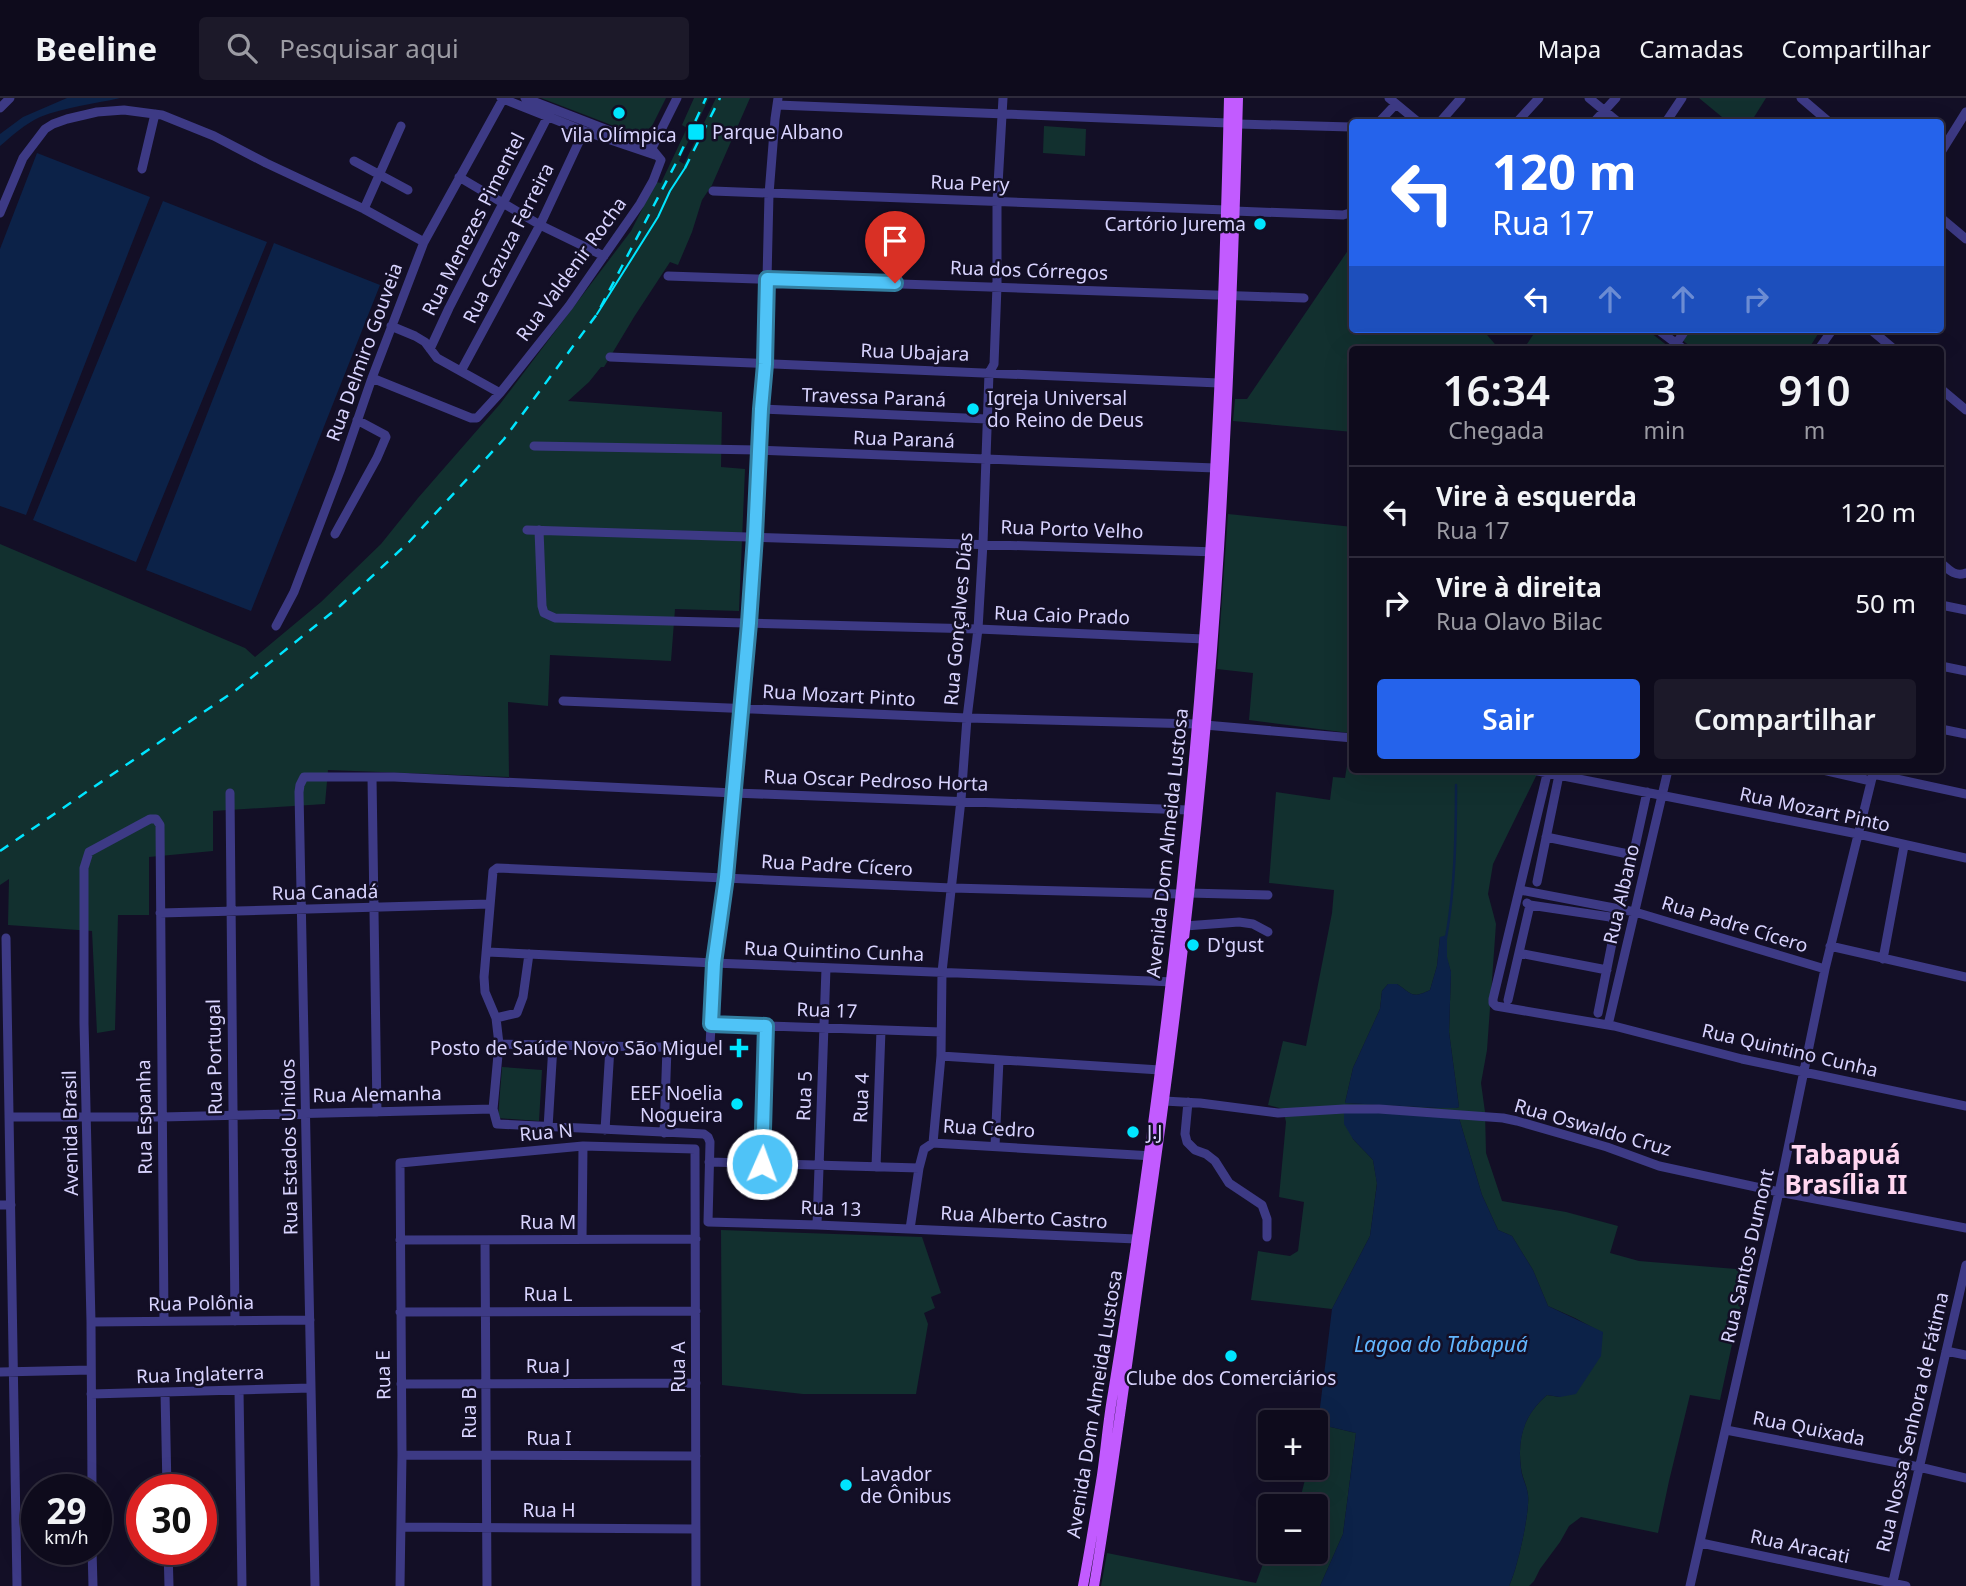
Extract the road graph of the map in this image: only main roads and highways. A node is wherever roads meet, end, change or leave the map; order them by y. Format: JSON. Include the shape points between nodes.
{"nodes":[{"id":1,"x":1229,"y":98,"type":"edge"},
{"id":2,"x":1238,"y":98,"type":"edge"},
{"id":3,"x":1233,"y":123,"type":"junction"},
{"id":4,"x":1225,"y":344,"type":"junction"},
{"id":5,"x":1214,"y":552,"type":"junction"},
{"id":6,"x":1204,"y":692,"type":"junction"},
{"id":7,"x":1201,"y":724,"type":"junction"},
{"id":8,"x":1184,"y":893,"type":"junction"},
{"id":9,"x":1175,"y":982,"type":"junction"},
{"id":10,"x":1153,"y":1156,"type":"junction"},
{"id":11,"x":1107,"y":1474,"type":"junction"},
{"id":12,"x":1100,"y":1522,"type":"junction"},
{"id":13,"x":1083,"y":1586,"type":"edge"},
{"id":14,"x":1094,"y":1586,"type":"edge"}],
"edges":[{"from":1,"to":3,"type":"main road","name":"Avenida Dom Almeida Lustosa"},
{"from":2,"to":3,"type":"main road","name":"Avenida Dom Almeida Lustosa"},
{"from":3,"to":4,"type":"main road","name":"Avenida Dom Almeida Lustosa"},
{"from":4,"to":5,"type":"main road","name":"Avenida Dom Almeida Lustosa"},
{"from":4,"to":5,"type":"main road","name":"Avenida Dom Almeida Lustosa","via":[[1219,383]]},
{"from":5,"to":6,"type":"main road","name":"Avenida Dom Almeida Lustosa"},
{"from":5,"to":6,"type":"main road","name":"Avenida Dom Almeida Lustosa","via":[[1204,639]]},
{"from":6,"to":7,"type":"main road","name":"Avenida Dom Almeida Lustosa"},
{"from":7,"to":8,"type":"main road","name":"Avenida Dom Almeida Lustosa"},
{"from":7,"to":8,"type":"main road","name":"Avenida Dom Almeida Lustosa","via":[[1188,810]]},
{"from":8,"to":9,"type":"main road","name":"Avenida Dom Almeida Lustosa"},
{"from":8,"to":9,"type":"main road","name":"Avenida Dom Almeida Lustosa","via":[[1185,926]]},
{"from":9,"to":10,"type":"main road","name":"Avenida Dom Almeida Lustosa","via":[[1160,1070]]},
{"from":9,"to":10,"type":"main road","name":"Avenida Dom Almeida Lustosa","via":[[1164,1101]]},
{"from":10,"to":11,"type":"main road","name":"Avenida Dom Almeida Lustosa"},
{"from":10,"to":11,"type":"main road","name":"Avenida Dom Almeida Lustosa","via":[[1136,1239]]},
{"from":11,"to":12,"type":"main road","name":"Avenida Dom Almeida Lustosa"},
{"from":12,"to":13,"type":"main road","name":"Avenida Dom Almeida Lustosa"},
{"from":12,"to":14,"type":"main road","name":"Avenida Dom Almeida Lustosa"}]}
